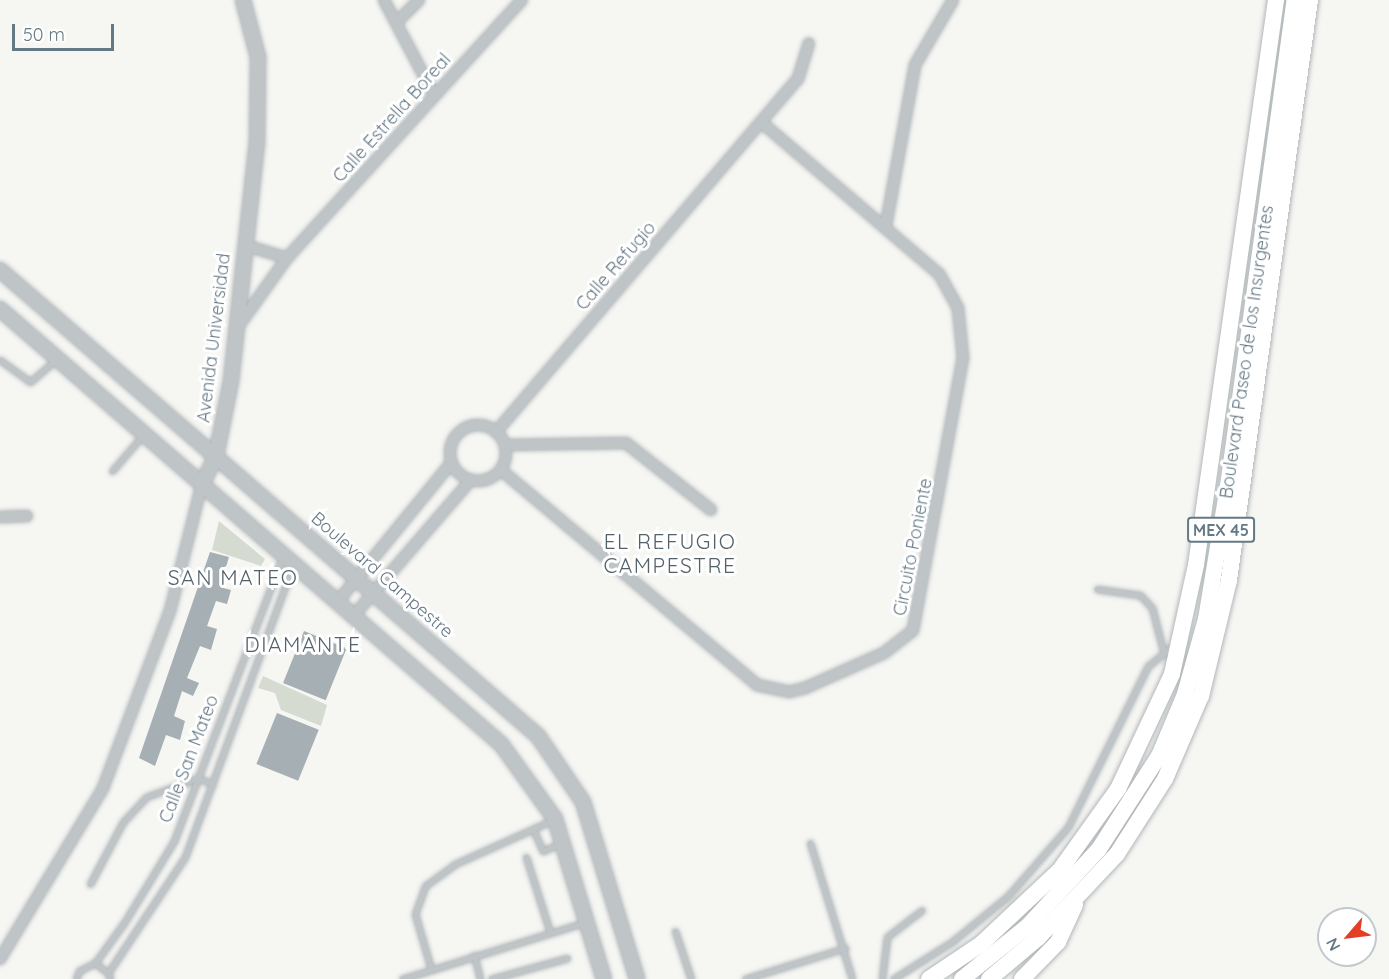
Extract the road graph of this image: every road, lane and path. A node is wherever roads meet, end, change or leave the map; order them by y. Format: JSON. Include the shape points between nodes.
{"nodes":[{"id":1,"x":243,"y":0,"type":"edge"},
{"id":2,"x":384,"y":0,"type":"edge"},
{"id":3,"x":419,"y":0,"type":"edge"},
{"id":4,"x":522,"y":0,"type":"edge"},
{"id":5,"x":953,"y":0,"type":"edge"},
{"id":6,"x":1276,"y":0,"type":"edge"},
{"id":7,"x":1307,"y":0,"type":"edge"},
{"id":8,"x":397,"y":22,"type":"junction"},
{"id":9,"x":809,"y":44,"type":"dead end"},
{"id":10,"x":434,"y":95,"type":"junction"},
{"id":11,"x":761,"y":122,"type":"junction"},
{"id":12,"x":886,"y":225,"type":"junction"},
{"id":13,"x":244,"y":245,"type":"junction"},
{"id":14,"x":287,"y":258,"type":"junction"},
{"id":15,"x":1,"y":272,"type":"edge"},
{"id":16,"x":0,"y":309,"type":"edge"},
{"id":17,"x":236,"y":329,"type":"junction"},
{"id":18,"x":57,"y":358,"type":"junction"},
{"id":19,"x":0,"y":360,"type":"edge"},
{"id":20,"x":496,"y":432,"type":"junction"},
{"id":21,"x":144,"y":434,"type":"junction"},
{"id":22,"x":505,"y":445,"type":"junction"},
{"id":23,"x":216,"y":456,"type":"junction"},
{"id":24,"x":452,"y":462,"type":"junction"},
{"id":25,"x":501,"y":470,"type":"junction"},
{"id":26,"x":112,"y":471,"type":"dead end"},
{"id":27,"x":471,"y":480,"type":"junction"},
{"id":28,"x":202,"y":484,"type":"junction"},
{"id":29,"x":711,"y":510,"type":"dead end"},
{"id":30,"x":27,"y":516,"type":"dead end"},
{"id":31,"x":0,"y":517,"type":"edge"},
{"id":32,"x":289,"y":557,"type":"junction"},
{"id":33,"x":358,"y":578,"type":"junction"},
{"id":34,"x":1097,"y":589,"type":"dead end"},
{"id":35,"x":374,"y":591,"type":"junction"},
{"id":36,"x":339,"y":600,"type":"junction"},
{"id":37,"x":356,"y":613,"type":"junction"},
{"id":38,"x":1181,"y":642,"type":"junction"},
{"id":39,"x":1163,"y":650,"type":"junction"},
{"id":40,"x":237,"y":677,"type":"junction"},
{"id":41,"x":250,"y":683,"type":"junction"},
{"id":42,"x":198,"y":778,"type":"junction"},
{"id":43,"x":213,"y":784,"type":"junction"},
{"id":44,"x":555,"y":819,"type":"junction"},
{"id":45,"x":533,"y":829,"type":"junction"},
{"id":46,"x":565,"y":842,"type":"junction"},
{"id":47,"x":810,"y":843,"type":"dead end"},
{"id":48,"x":526,"y":857,"type":"dead end"},
{"id":49,"x":90,"y":884,"type":"dead end"},
{"id":50,"x":1078,"y":898,"type":"junction"},
{"id":51,"x":922,"y":910,"type":"dead end"},
{"id":52,"x":1010,"y":919,"type":"junction"},
{"id":53,"x":587,"y":921,"type":"junction"},
{"id":54,"x":675,"y":931,"type":"dead end"},
{"id":55,"x":550,"y":932,"type":"junction"},
{"id":56,"x":1033,"y":932,"type":"junction"},
{"id":57,"x":845,"y":948,"type":"junction"},
{"id":58,"x":474,"y":955,"type":"junction"},
{"id":59,"x":0,"y":958,"type":"edge"},
{"id":60,"x":567,"y":958,"type":"dead end"},
{"id":61,"x":1042,"y":961,"type":"junction"},
{"id":62,"x":95,"y":963,"type":"junction"},
{"id":63,"x":431,"y":969,"type":"junction"},
{"id":64,"x":109,"y":976,"type":"edge"},
{"id":65,"x":76,"y":979,"type":"edge"},
{"id":66,"x":402,"y":979,"type":"edge"},
{"id":67,"x":480,"y":979,"type":"edge"},
{"id":68,"x":491,"y":979,"type":"edge"},
{"id":69,"x":604,"y":979,"type":"edge"},
{"id":70,"x":637,"y":979,"type":"edge"},
{"id":71,"x":691,"y":979,"type":"edge"},
{"id":72,"x":745,"y":979,"type":"edge"},
{"id":73,"x":852,"y":979,"type":"edge"},
{"id":74,"x":882,"y":979,"type":"edge"},
{"id":75,"x":893,"y":979,"type":"edge"},
{"id":76,"x":929,"y":979,"type":"edge"},
{"id":77,"x":962,"y":979,"type":"edge"},
{"id":78,"x":989,"y":979,"type":"edge"},
{"id":79,"x":1023,"y":979,"type":"edge"}],
"edges":[{"from":1,"to":13,"type":"street","name":"Avenida Universidad","via":[[258,57],[260,98]]},
{"from":2,"to":8,"type":"street"},
{"from":3,"to":8,"type":"street"},
{"from":4,"to":10,"type":"street","name":"Calle Estrella Boreal"},
{"from":5,"to":12,"type":"street","via":[[915,65]]},
{"from":6,"to":38,"type":"main road"},
{"from":7,"to":50,"type":"main road","name":"Boulevard Paseo de los Insurgentes","number":"MEX 45","via":[[1230,580],[1210,667],[1165,778],[1117,854]]},
{"from":7,"to":56,"type":"main road","name":"Boulevard Paseo de los Insurgentes","number":"MEX 45","via":[[1197,658],[1176,719],[1137,795]]},
{"from":8,"to":10,"type":"street"},
{"from":9,"to":11,"type":"street","name":"Calle Refugio","via":[[798,79]]},
{"from":10,"to":14,"type":"street","name":"Calle Estrella Boreal"},
{"from":11,"to":12,"type":"street","name":"Circuito Poniente"},
{"from":11,"to":20,"type":"street","name":"Calle Refugio"},
{"from":12,"to":25,"type":"street","name":"Circuito Poniente","via":[[939,274],[958,308],[963,336],[920,614],[899,645],[805,688],[789,692],[757,685]]},
{"from":13,"to":14,"type":"street"},
{"from":13,"to":17,"type":"street","name":"Avenida Universidad"},
{"from":14,"to":17,"type":"street","name":"Calle Estrella Boreal"},
{"from":15,"to":23,"type":"street","name":"Boulevard Campestre"},
{"from":16,"to":18,"type":"street"},
{"from":17,"to":23,"type":"street","name":"Avenida Universidad"},
{"from":18,"to":19,"type":"lane","via":[[30,382]]},
{"from":18,"to":21,"type":"street"},
{"from":20,"to":22,"type":"street"},
{"from":20,"to":24,"type":"street","via":[[477,425],[458,433]]},
{"from":21,"to":26,"type":"lane"},
{"from":21,"to":28,"type":"street"},
{"from":22,"to":25,"type":"street"},
{"from":22,"to":29,"type":"street","via":[[626,443]]},
{"from":23,"to":28,"type":"street","name":"Avenida Universidad"},
{"from":23,"to":33,"type":"street","name":"Boulevard Campestre"},
{"from":24,"to":27,"type":"street"},
{"from":24,"to":33,"type":"street"},
{"from":25,"to":27,"type":"street","via":[[487,480]]},
{"from":27,"to":35,"type":"street"},
{"from":28,"to":32,"type":"street"},
{"from":28,"to":59,"type":"street","name":"Avenida Universidad","via":[[170,611],[103,788]]},
{"from":30,"to":31,"type":"street"},
{"from":32,"to":36,"type":"street"},
{"from":32,"to":40,"type":"lane","name":"Calle San Mateo"},
{"from":32,"to":41,"type":"lane","name":"Calle San Mateo"},
{"from":33,"to":35,"type":"street","name":"Boulevard Campestre"},
{"from":33,"to":36,"type":"street"},
{"from":34,"to":39,"type":"lane","via":[[1140,595],[1152,608]]},
{"from":35,"to":37,"type":"street"},
{"from":35,"to":70,"type":"street","name":"Boulevard Campestre","via":[[497,697],[565,770],[596,834]]},
{"from":36,"to":37,"type":"street"},
{"from":37,"to":44,"type":"street","via":[[501,744]]},
{"from":38,"to":39,"type":"lane"},
{"from":38,"to":52,"type":"main road","via":[[1152,723],[1118,789],[1060,870]]},
{"from":39,"to":75,"type":"lane","via":[[1148,666],[1068,827],[1008,896],[953,941]]},
{"from":40,"to":41,"type":"lane"},
{"from":40,"to":42,"type":"lane","name":"Calle San Mateo"},
{"from":41,"to":43,"type":"lane","name":"Calle San Mateo"},
{"from":42,"to":43,"type":"lane"},
{"from":42,"to":49,"type":"lane","via":[[134,807]]},
{"from":42,"to":62,"type":"lane","name":"Calle San Mateo","via":[[165,859]]},
{"from":43,"to":64,"type":"lane","name":"Calle San Mateo","via":[[185,857]]},
{"from":44,"to":45,"type":"lane"},
{"from":44,"to":46,"type":"street"},
{"from":45,"to":46,"type":"lane","via":[[543,851]]},
{"from":45,"to":63,"type":"lane","via":[[455,864],[425,886],[415,914]]},
{"from":46,"to":53,"type":"street"},
{"from":47,"to":57,"type":"lane"},
{"from":48,"to":55,"type":"lane"},
{"from":50,"to":56,"type":"main road","name":"Boulevard Paseo de los Insurgentes","number":"MEX 45"},
{"from":50,"to":61,"type":"main road"},
{"from":51,"to":74,"type":"lane","via":[[887,937]]},
{"from":52,"to":56,"type":"main road"},
{"from":52,"to":76,"type":"main road"},
{"from":53,"to":55,"type":"lane"},
{"from":53,"to":69,"type":"street"},
{"from":54,"to":71,"type":"lane"},
{"from":55,"to":58,"type":"lane"},
{"from":56,"to":61,"type":"main road"},
{"from":56,"to":77,"type":"main road","name":"Boulevard Paseo de los Insurgentes","number":"MEX 45"},
{"from":56,"to":78,"type":"main road","name":"Boulevard Paseo de los Insurgentes","number":"MEX 45"},
{"from":57,"to":72,"type":"lane"},
{"from":57,"to":73,"type":"lane"},
{"from":58,"to":63,"type":"lane"},
{"from":58,"to":67,"type":"lane"},
{"from":60,"to":68,"type":"lane"},
{"from":61,"to":79,"type":"main road"},
{"from":62,"to":64,"type":"lane","name":"Calle San Mateo"},
{"from":62,"to":65,"type":"lane","name":"Calle San Mateo","via":[[79,971]]},
{"from":63,"to":66,"type":"lane"}]}
